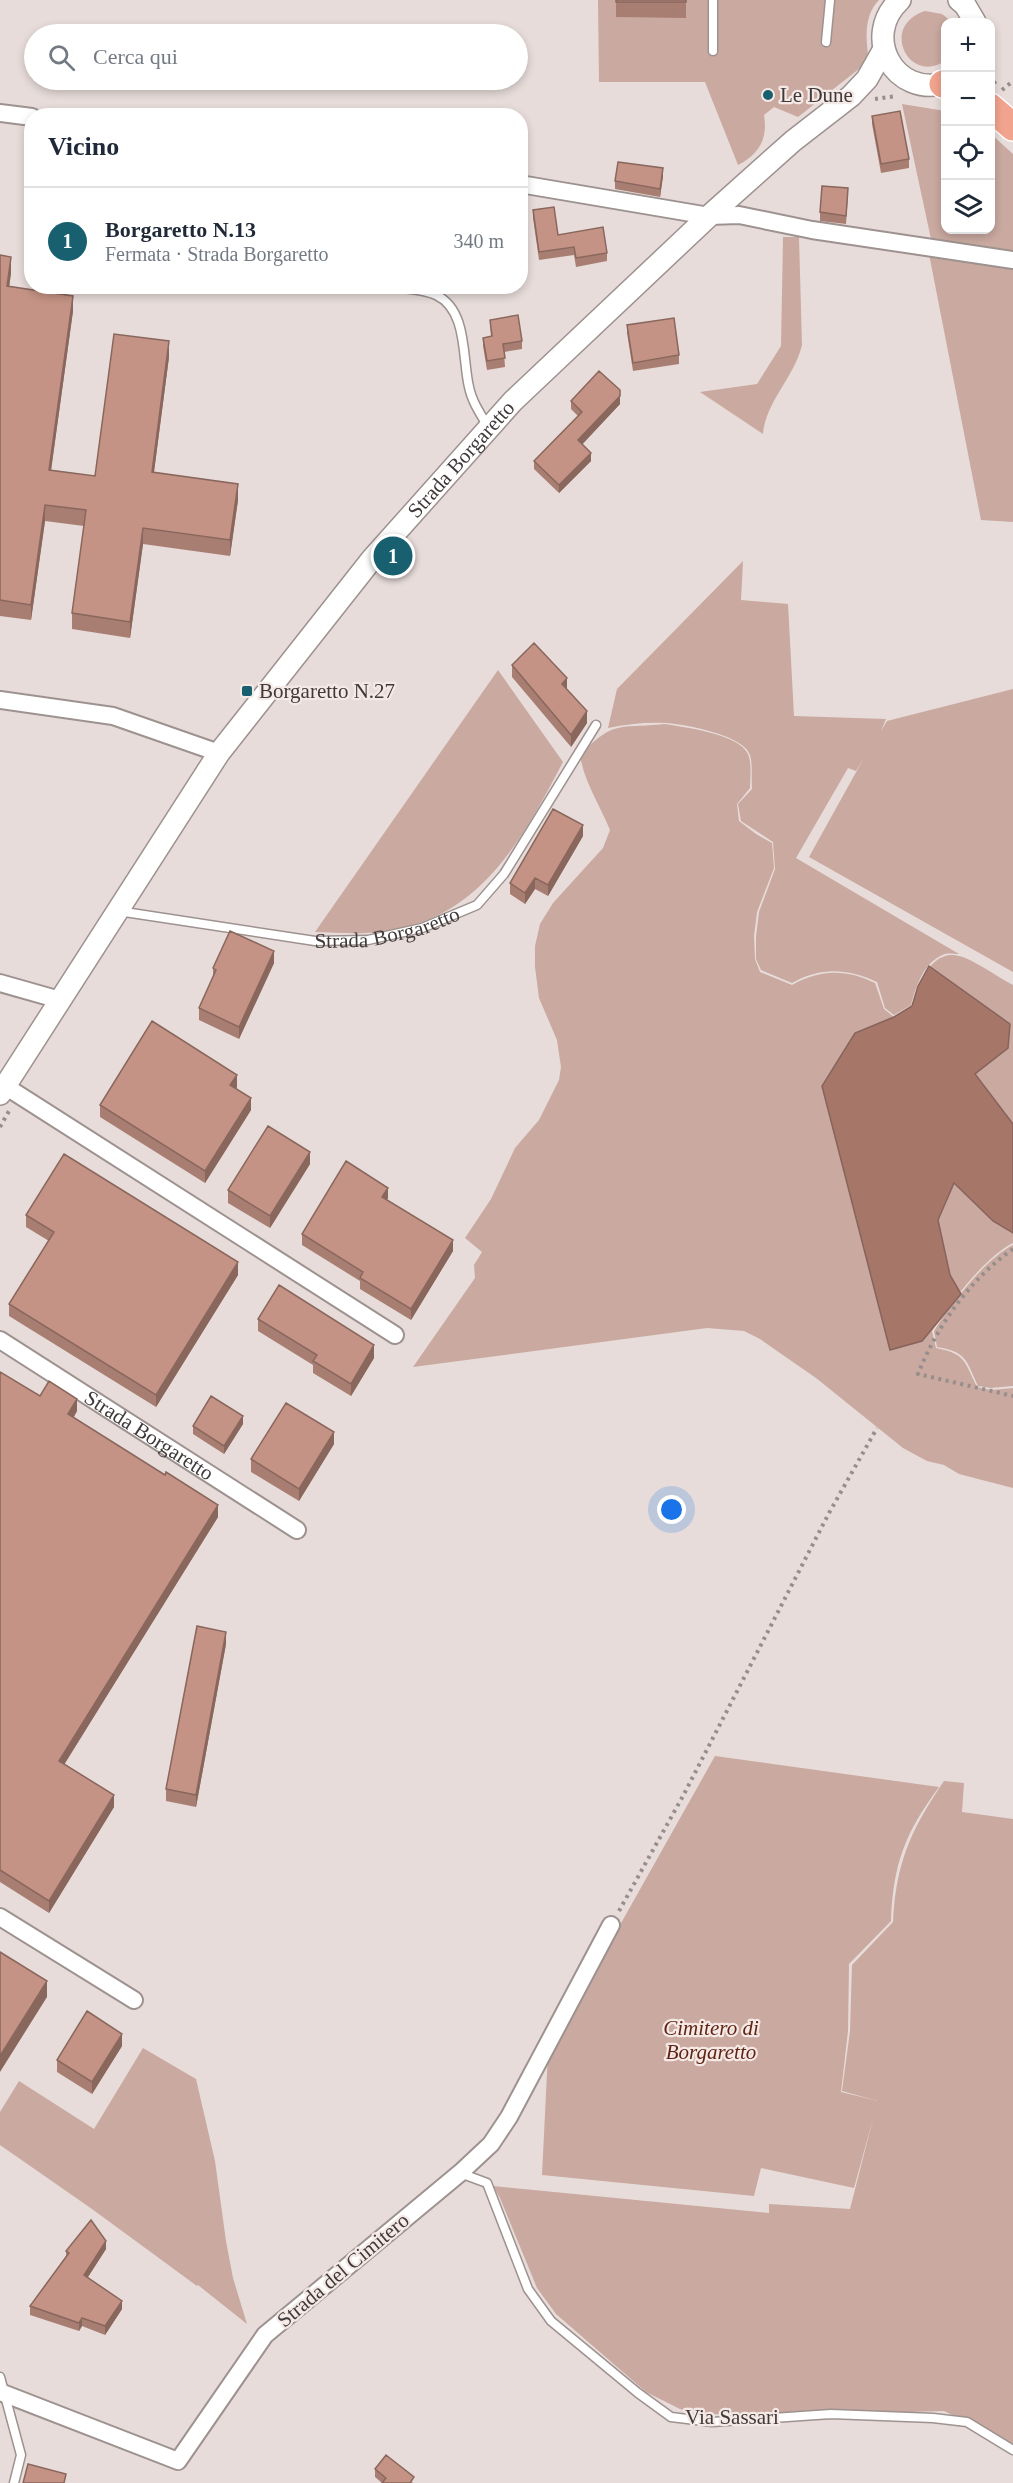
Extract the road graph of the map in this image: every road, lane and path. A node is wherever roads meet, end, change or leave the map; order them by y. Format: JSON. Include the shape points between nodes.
{"nodes":[{"id":1,"x":713,"y":0,"type":"edge"},
{"id":2,"x":830,"y":0,"type":"edge"},
{"id":3,"x":900,"y":0,"type":"edge"},
{"id":4,"x":826,"y":42,"type":"dead end"},
{"id":5,"x":884,"y":49,"type":"junction"},
{"id":6,"x":713,"y":51,"type":"dead end"},
{"id":7,"x":1013,"y":81,"type":"edge"},
{"id":8,"x":941,"y":84,"type":"edge"},
{"id":9,"x":902,"y":87,"type":"junction"},
{"id":10,"x":851,"y":96,"type":"junction"},
{"id":11,"x":873,"y":99,"type":"dead end"},
{"id":12,"x":995,"y":102,"type":"edge"},
{"id":13,"x":995,"y":104,"type":"edge"},
{"id":14,"x":0,"y":112,"type":"edge"},
{"id":15,"x":24,"y":116,"type":"edge"},
{"id":16,"x":1013,"y":128,"type":"edge"},
{"id":17,"x":528,"y":185,"type":"edge"},
{"id":18,"x":709,"y":216,"type":"junction"},
{"id":19,"x":1013,"y":260,"type":"edge"},
{"id":20,"x":431,"y":294,"type":"edge"},
{"id":21,"x":489,"y":428,"type":"junction"},
{"id":22,"x":0,"y":700,"type":"edge"},
{"id":23,"x":596,"y":725,"type":"dead end"},
{"id":24,"x":219,"y":753,"type":"junction"},
{"id":25,"x":117,"y":911,"type":"junction"},
{"id":26,"x":0,"y":983,"type":"edge"},
{"id":27,"x":60,"y":1000,"type":"junction"},
{"id":28,"x":8,"y":1092,"type":"edge"},
{"id":29,"x":0,"y":1127,"type":"edge"},
{"id":30,"x":1013,"y":1249,"type":"edge"},
{"id":31,"x":395,"y":1335,"type":"dead end"},
{"id":32,"x":0,"y":1340,"type":"edge"},
{"id":33,"x":1013,"y":1396,"type":"edge"},
{"id":34,"x":877,"y":1428,"type":"dead end"},
{"id":35,"x":297,"y":1530,"type":"dead end"},
{"id":36,"x":0,"y":1917,"type":"edge"},
{"id":37,"x":611,"y":1925,"type":"joint"},
{"id":38,"x":134,"y":2000,"type":"dead end"},
{"id":39,"x":460,"y":2173,"type":"junction"},
{"id":40,"x":2,"y":2387,"type":"edge"},
{"id":41,"x":1013,"y":2450,"type":"edge"},
{"id":42,"x":14,"y":2483,"type":"edge"}],
"edges":[{"from":1,"to":6,"type":"lane"},
{"from":2,"to":4,"type":"lane"},
{"from":3,"to":5,"type":"street","via":[[885,20]]},
{"from":5,"to":9,"type":"street"},
{"from":5,"to":10,"type":"street","name":"Strada Borgaretto","via":[[867,79]]},
{"from":7,"to":12,"type":"path"},
{"from":8,"to":9,"type":"street"},
{"from":9,"to":10,"type":"street","name":"Strada Borgaretto","via":[[871,87]]},
{"from":9,"to":11,"type":"path"},
{"from":10,"to":18,"type":"street","name":"Strada Borgaretto","via":[[793,141]]},
{"from":13,"to":16,"type":"main road"},
{"from":14,"to":15,"type":"street"},
{"from":17,"to":18,"type":"street"},
{"from":18,"to":19,"type":"street","via":[[739,215]]},
{"from":18,"to":21,"type":"street","name":"Strada Borgaretto"},
{"from":20,"to":21,"type":"lane","via":[[453,310],[469,386]]},
{"from":21,"to":24,"type":"street","name":"Strada Borgaretto","via":[[372,559]]},
{"from":22,"to":24,"type":"street","via":[[113,716]]},
{"from":23,"to":25,"type":"lane","name":"Strada Borgaretto","via":[[504,874],[477,905],[422,928],[368,940],[315,941]]},
{"from":24,"to":25,"type":"street","name":"Strada Borgaretto"},
{"from":25,"to":27,"type":"street","name":"Strada Borgaretto"},
{"from":26,"to":27,"type":"street"},
{"from":27,"to":28,"type":"street","name":"Strada Borgaretto"},
{"from":28,"to":29,"type":"path"},
{"from":28,"to":31,"type":"street"},
{"from":30,"to":33,"type":"path","via":[[980,1277],[951,1313],[928,1348],[918,1374]]},
{"from":32,"to":35,"type":"street","name":"Strada Borgaretto"},
{"from":34,"to":37,"type":"path"},
{"from":36,"to":38,"type":"street"},
{"from":37,"to":39,"type":"street","name":"Strada del Cimitero","via":[[509,2117],[490,2144]]},
{"from":39,"to":40,"type":"street","name":"Strada del Cimitero","via":[[265,2336],[178,2461]]},
{"from":39,"to":41,"type":"lane","name":"Via Sassari","via":[[487,2183],[528,2289],[551,2320],[671,2417],[712,2422],[831,2414],[933,2418],[967,2422]]},
{"from":40,"to":42,"type":"lane","via":[[21,2455]]}]}
